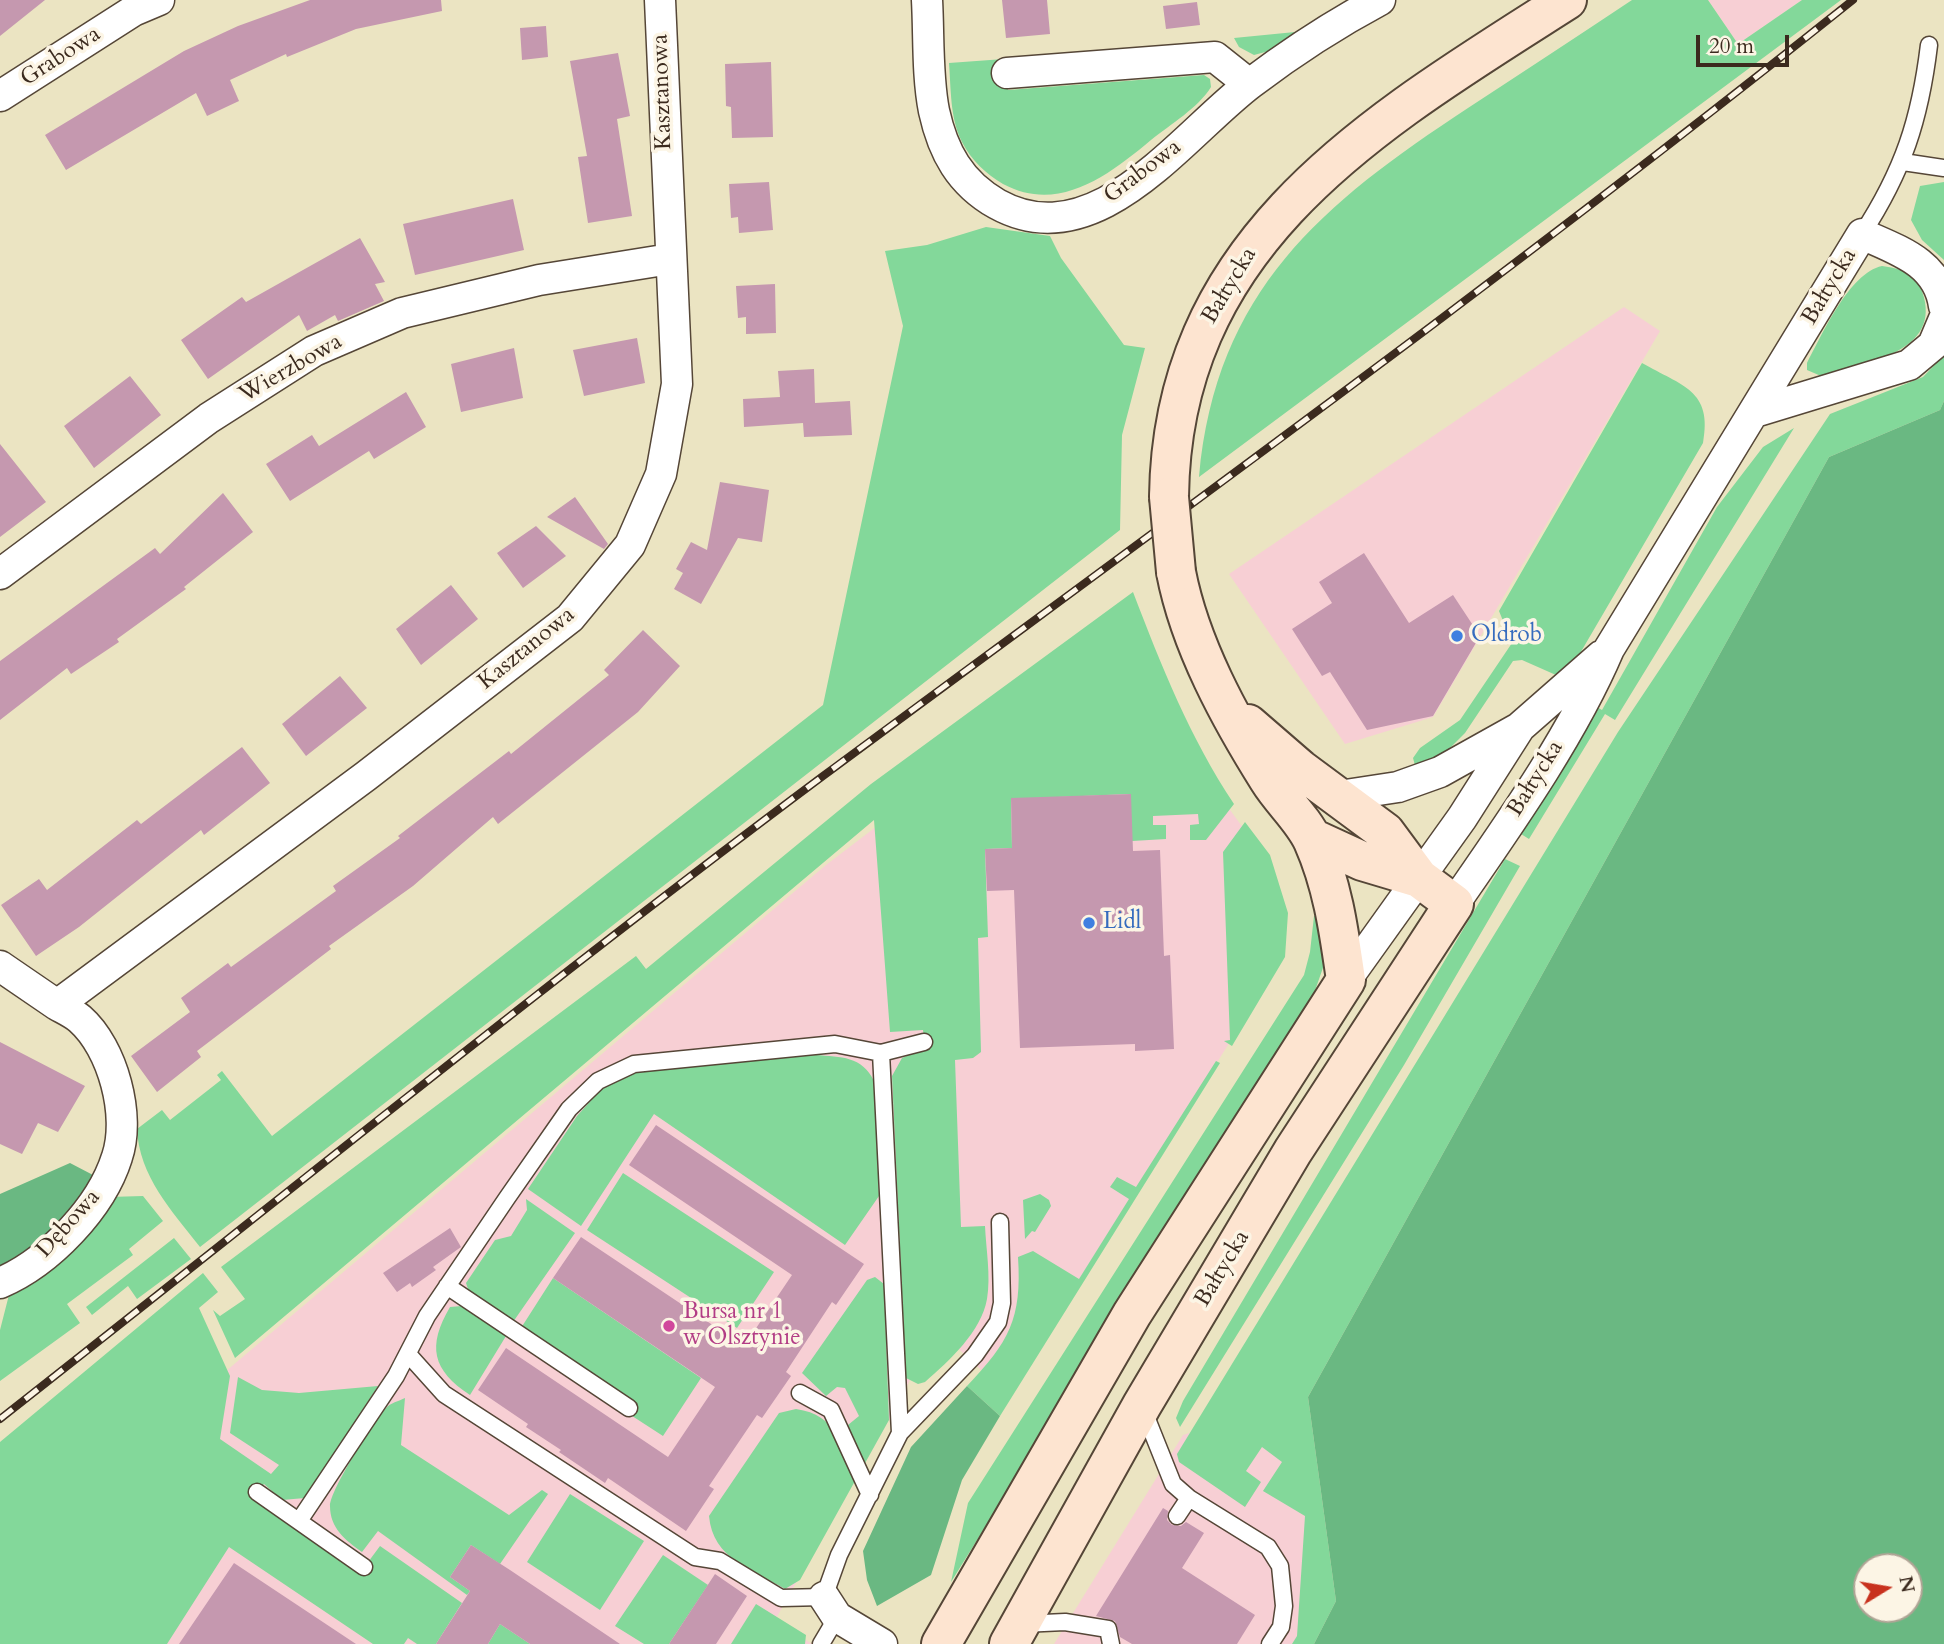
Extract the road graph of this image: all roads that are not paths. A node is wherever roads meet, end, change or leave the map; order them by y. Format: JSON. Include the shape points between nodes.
{"nodes":[{"id":1,"x":159,"y":0,"type":"edge"},
{"id":2,"x":660,"y":0,"type":"edge"},
{"id":3,"x":927,"y":0,"type":"edge"},
{"id":4,"x":1380,"y":0,"type":"edge"},
{"id":5,"x":1567,"y":0,"type":"edge"},
{"id":6,"x":1929,"y":45,"type":"dead end"},
{"id":7,"x":1007,"y":73,"type":"dead end"},
{"id":8,"x":1249,"y":84,"type":"junction"},
{"id":9,"x":0,"y":96,"type":"edge"},
{"id":10,"x":1903,"y":162,"type":"junction"},
{"id":11,"x":1944,"y":168,"type":"edge"},
{"id":12,"x":1862,"y":234,"type":"junction"},
{"id":13,"x":670,"y":259,"type":"junction"},
{"id":14,"x":1944,"y":306,"type":"edge"},
{"id":15,"x":1944,"y":319,"type":"edge"},
{"id":16,"x":1755,"y":412,"type":"junction"},
{"id":17,"x":0,"y":574,"type":"edge"},
{"id":18,"x":1609,"y":649,"type":"junction"},
{"id":19,"x":1230,"y":709,"type":"junction"},
{"id":20,"x":1520,"y":727,"type":"junction"},
{"id":21,"x":1339,"y":796,"type":"junction"},
{"id":22,"x":1312,"y":838,"type":"junction"},
{"id":23,"x":1419,"y":878,"type":"junction"},
{"id":24,"x":1454,"y":904,"type":"junction"},
{"id":25,"x":0,"y":966,"type":"edge"},
{"id":26,"x":1346,"y":981,"type":"junction"},
{"id":27,"x":57,"y":1005,"type":"junction"},
{"id":28,"x":924,"y":1042,"type":"dead end"},
{"id":29,"x":881,"y":1053,"type":"junction"},
{"id":30,"x":1000,"y":1222,"type":"dead end"},
{"id":31,"x":0,"y":1283,"type":"edge"},
{"id":32,"x":447,"y":1286,"type":"junction"},
{"id":33,"x":408,"y":1354,"type":"junction"},
{"id":34,"x":800,"y":1392,"type":"dead end"},
{"id":35,"x":1142,"y":1405,"type":"junction"},
{"id":36,"x":629,"y":1408,"type":"dead end"},
{"id":37,"x":900,"y":1433,"type":"junction"},
{"id":38,"x":257,"y":1492,"type":"dead end"},
{"id":39,"x":870,"y":1495,"type":"junction"},
{"id":40,"x":1189,"y":1498,"type":"junction"},
{"id":41,"x":1177,"y":1516,"type":"dead end"},
{"id":42,"x":299,"y":1521,"type":"junction"},
{"id":43,"x":364,"y":1567,"type":"dead end"},
{"id":44,"x":831,"y":1607,"type":"junction"},
{"id":45,"x":1015,"y":1634,"type":"edge"},
{"id":46,"x":1110,"y":1637,"type":"edge"},
{"id":47,"x":821,"y":1644,"type":"edge"},
{"id":48,"x":882,"y":1644,"type":"edge"},
{"id":49,"x":941,"y":1644,"type":"edge"},
{"id":50,"x":1270,"y":1644,"type":"edge"}],
"edges":[{"from":1,"to":9,"type":"street","name":"Grabowa","via":[[133,11]]},
{"from":2,"to":13,"type":"street","name":"Kasztanowa"},
{"from":3,"to":8,"type":"street","name":"Grabowa","via":[[934,109],[943,140],[955,169],[980,194],[1012,212],[1067,216],[1102,205],[1140,181]]},
{"from":4,"to":8,"type":"street","name":"Grabowa","via":[[1336,24]]},
{"from":5,"to":19,"type":"main road","name":"Bałtycka","bridge":true,"via":[[1394,114],[1312,182],[1261,236],[1215,305],[1191,363],[1172,442],[1169,497],[1176,572],[1196,641]]},
{"from":6,"to":10,"type":"lane","name":"Bałtycka","via":[[1918,118]]},
{"from":7,"to":8,"type":"street","via":[[1215,57]]},
{"from":10,"to":11,"type":"lane"},
{"from":10,"to":12,"type":"lane","name":"Bałtycka"},
{"from":12,"to":14,"type":"street","name":"Bałtycka","via":[[1924,265],[1936,278]]},
{"from":12,"to":16,"type":"street","name":"Bałtycka"},
{"from":13,"to":17,"type":"street","name":"Wierzbowa","via":[[539,280],[402,313],[314,351],[209,418]]},
{"from":13,"to":27,"type":"street","name":"Kasztanowa","via":[[677,384],[662,474],[630,545],[596,587],[570,618]]},
{"from":15,"to":16,"type":"street","via":[[1933,345],[1909,365]]},
{"from":16,"to":18,"type":"street","name":"Bałtycka"},
{"from":18,"to":20,"type":"street","name":"Bałtycka"},
{"from":18,"to":24,"type":"street","name":"Bałtycka","via":[[1594,684]]},
{"from":19,"to":21,"type":"main road","name":"Bałtycka"},
{"from":19,"to":22,"type":"main road","name":"Bałtycka","via":[[1270,781]]},
{"from":20,"to":21,"type":"street","name":"Bałtycka","via":[[1430,776],[1398,787]]},
{"from":20,"to":23,"type":"street","name":"Bałtycka"},
{"from":21,"to":23,"type":"main road","name":"Bałtycka","via":[[1385,832]]},
{"from":22,"to":23,"type":"main road","via":[[1362,861]]},
{"from":22,"to":26,"type":"main road","name":"Bałtycka","via":[[1333,895]]},
{"from":23,"to":24,"type":"main road","name":"Bałtycka"},
{"from":23,"to":26,"type":"street","name":"Bałtycka"},
{"from":24,"to":35,"type":"main road","name":"Bałtycka","via":[[1293,1151]]},
{"from":25,"to":27,"type":"street"},
{"from":26,"to":49,"type":"main road","name":"Bałtycka","via":[[1132,1314]]},
{"from":27,"to":31,"type":"street","name":"Dębowa","via":[[80,1019],[105,1056],[118,1102],[121,1144],[110,1176],[69,1231],[32,1265]]},
{"from":28,"to":29,"type":"lane"},
{"from":29,"to":32,"type":"lane","via":[[835,1044],[634,1064],[598,1081],[569,1109]]},
{"from":29,"to":37,"type":"lane"},
{"from":30,"to":37,"type":"lane","via":[[1002,1303],[998,1322],[975,1355]]},
{"from":32,"to":33,"type":"lane"},
{"from":32,"to":36,"type":"lane"},
{"from":33,"to":42,"type":"lane"},
{"from":33,"to":44,"type":"lane","via":[[444,1394],[695,1557],[720,1561],[780,1598]]},
{"from":34,"to":39,"type":"lane","via":[[831,1410]]},
{"from":35,"to":40,"type":"lane","via":[[1173,1484]]},
{"from":35,"to":45,"type":"main road","name":"Bałtycka"},
{"from":37,"to":39,"type":"lane"},
{"from":38,"to":42,"type":"lane"},
{"from":39,"to":44,"type":"lane","via":[[839,1555]]},
{"from":40,"to":41,"type":"lane"},
{"from":40,"to":50,"type":"lane","via":[[1268,1547],[1280,1566],[1284,1606],[1281,1627]]},
{"from":42,"to":43,"type":"lane"},
{"from":44,"to":47,"type":"lane"},
{"from":44,"to":48,"type":"street"},
{"from":45,"to":46,"type":"lane","via":[[1065,1622]]}]}
